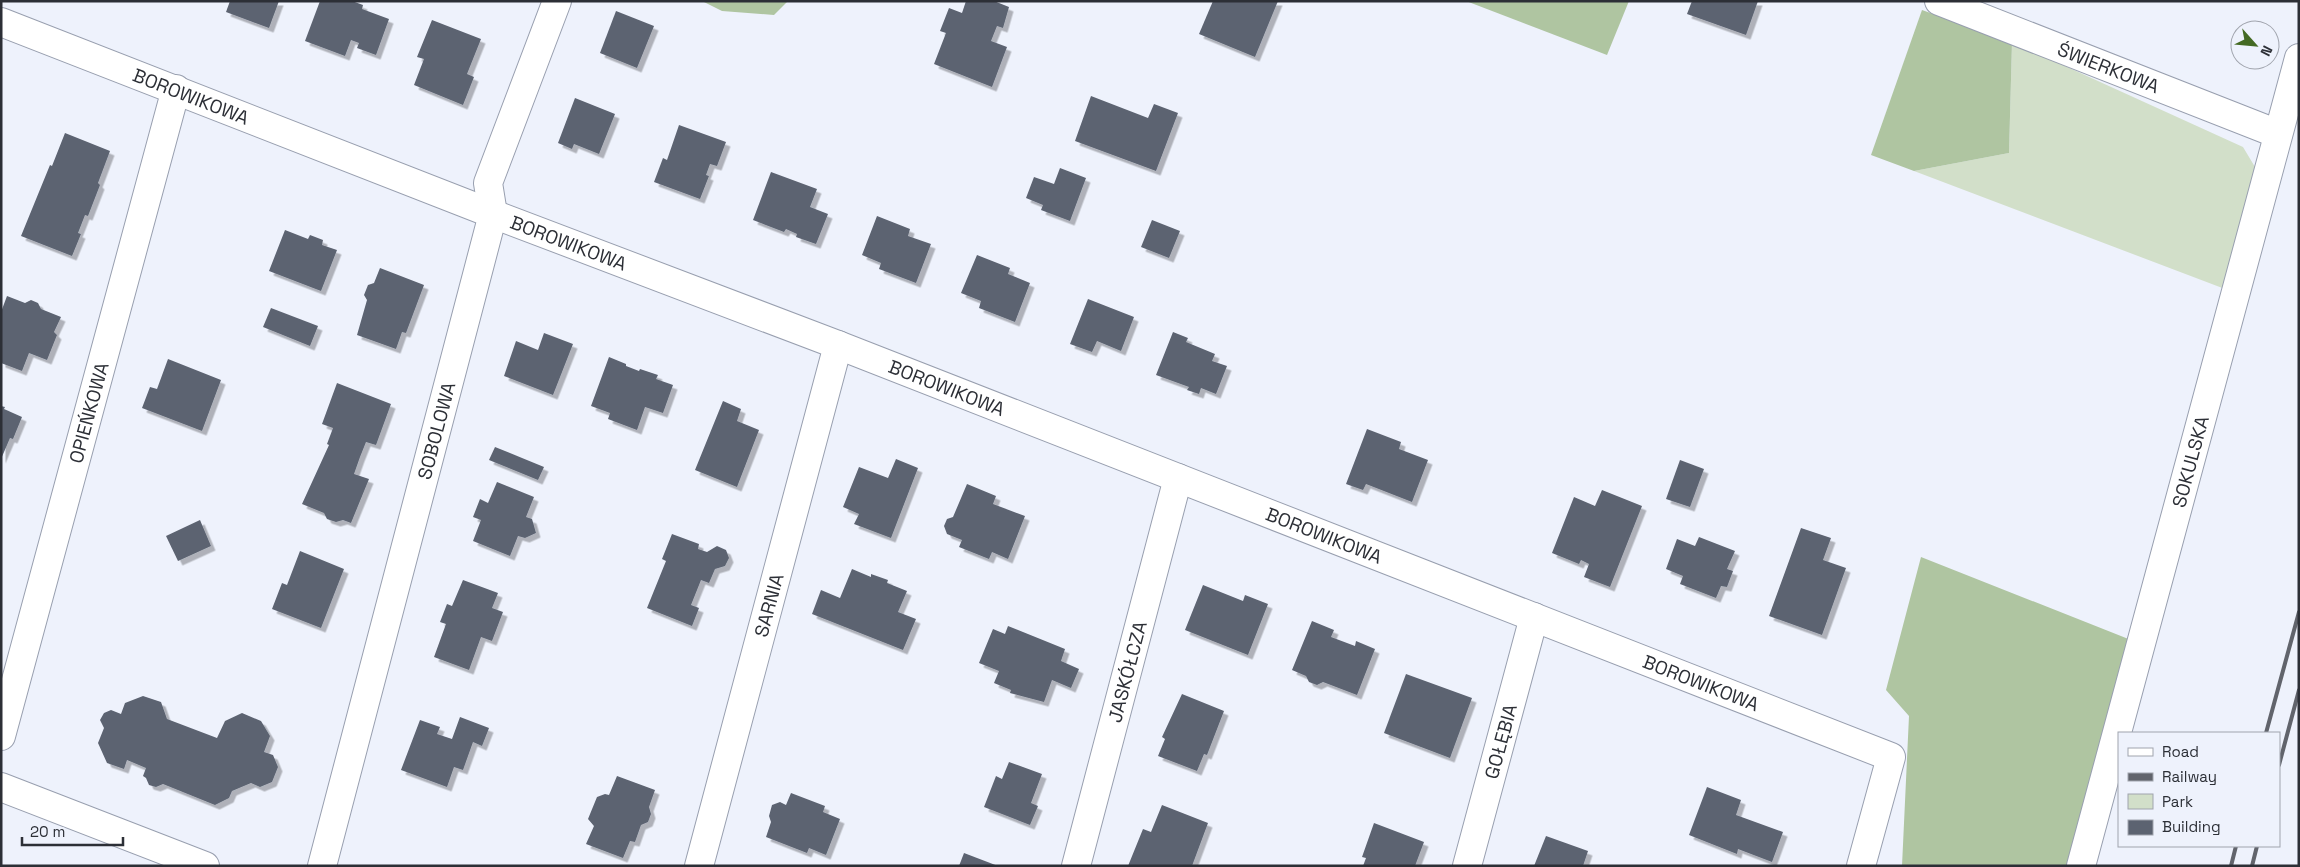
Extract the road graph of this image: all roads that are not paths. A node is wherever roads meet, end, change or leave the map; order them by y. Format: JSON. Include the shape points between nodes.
{"nodes":[{"id":1,"x":557,"y":1,"type":"edge"},
{"id":2,"x":1939,"y":1,"type":"edge"},
{"id":3,"x":1,"y":22,"type":"edge"},
{"id":4,"x":2299,"y":58,"type":"edge"},
{"id":5,"x":176,"y":89,"type":"junction"},
{"id":6,"x":2278,"y":134,"type":"junction"},
{"id":7,"x":492,"y":214,"type":"junction"},
{"id":8,"x":838,"y":345,"type":"junction"},
{"id":9,"x":1178,"y":478,"type":"junction"},
{"id":10,"x":1534,"y":618,"type":"junction"},
{"id":11,"x":1,"y":736,"type":"edge"},
{"id":12,"x":1,"y":787,"type":"edge"},
{"id":13,"x":206,"y":866,"type":"edge"},
{"id":14,"x":322,"y":866,"type":"edge"},
{"id":15,"x":699,"y":866,"type":"edge"},
{"id":16,"x":1076,"y":866,"type":"edge"},
{"id":17,"x":1467,"y":866,"type":"edge"},
{"id":18,"x":1860,"y":866,"type":"edge"},
{"id":19,"x":2081,"y":866,"type":"edge"}],
"edges":[{"from":1,"to":7,"type":"street","name":"SOBOLOWA","via":[[488,183]]},
{"from":2,"to":6,"type":"street","name":"ŚWIERKOWA"},
{"from":3,"to":5,"type":"street","name":"BOROWIKOWA"},
{"from":4,"to":6,"type":"street","name":"SOKULSKA"},
{"from":5,"to":7,"type":"street","name":"BOROWIKOWA"},
{"from":5,"to":11,"type":"street","name":"OPIEŃKOWA"},
{"from":6,"to":19,"type":"street","name":"SOKULSKA"},
{"from":7,"to":8,"type":"street","name":"BOROWIKOWA"},
{"from":7,"to":14,"type":"street","name":"SOBOLOWA"},
{"from":8,"to":9,"type":"street","name":"BOROWIKOWA"},
{"from":8,"to":15,"type":"street","name":"SARNIA"},
{"from":9,"to":10,"type":"street","name":"BOROWIKOWA"},
{"from":9,"to":16,"type":"street","name":"JASKÓŁCZA"},
{"from":10,"to":17,"type":"street","name":"GOŁĘBIA"},
{"from":10,"to":18,"type":"street","name":"BOROWIKOWA","via":[[1891,757]]},
{"from":12,"to":13,"type":"street"}]}
